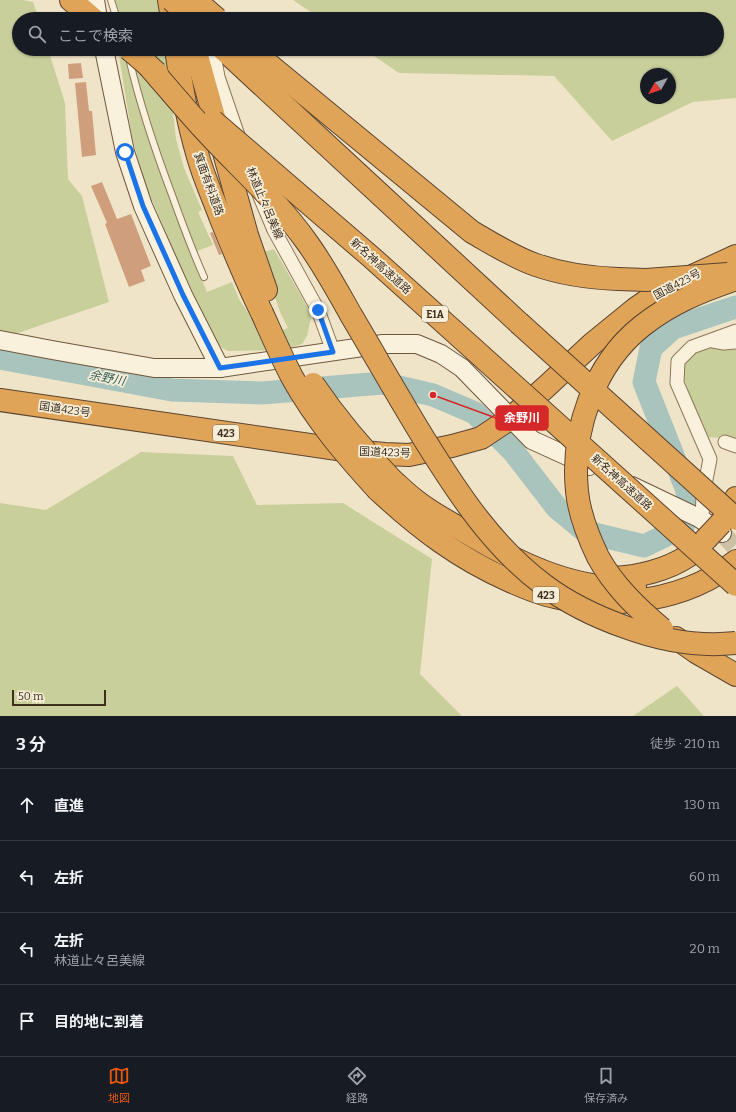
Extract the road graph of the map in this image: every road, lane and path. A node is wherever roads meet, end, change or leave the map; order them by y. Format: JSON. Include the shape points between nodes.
{"nodes":[{"id":1,"x":71,"y":0,"type":"edge"},
{"id":2,"x":170,"y":0,"type":"edge"},
{"id":3,"x":182,"y":0,"type":"edge"},
{"id":4,"x":195,"y":0,"type":"edge"},
{"id":5,"x":204,"y":0,"type":"edge"},
{"id":6,"x":100,"y":7,"type":"edge"},
{"id":7,"x":171,"y":12,"type":"edge"},
{"id":8,"x":184,"y":12,"type":"edge"},
{"id":9,"x":185,"y":12,"type":"edge"},
{"id":10,"x":207,"y":12,"type":"edge"},
{"id":11,"x":209,"y":12,"type":"edge"},
{"id":12,"x":105,"y":56,"type":"edge"},
{"id":13,"x":129,"y":56,"type":"edge"},
{"id":14,"x":137,"y":56,"type":"edge"},
{"id":15,"x":177,"y":56,"type":"edge"},
{"id":16,"x":197,"y":56,"type":"edge"},
{"id":17,"x":214,"y":56,"type":"edge"},
{"id":18,"x":250,"y":57,"type":"edge"},
{"id":19,"x":146,"y":63,"type":"junction"},
{"id":20,"x":736,"y":256,"type":"edge"},
{"id":21,"x":736,"y":274,"type":"edge"},
{"id":22,"x":204,"y":277,"type":"dead end"},
{"id":23,"x":736,"y":279,"type":"edge"},
{"id":24,"x":268,"y":312,"type":"junction"},
{"id":25,"x":736,"y":331,"type":"edge"},
{"id":26,"x":0,"y":340,"type":"edge"},
{"id":27,"x":710,"y":340,"type":"junction"},
{"id":28,"x":736,"y":342,"type":"edge"},
{"id":29,"x":333,"y":352,"type":"junction"},
{"id":30,"x":220,"y":368,"type":"junction"},
{"id":31,"x":0,"y":400,"type":"edge"},
{"id":32,"x":511,"y":418,"type":"junction"},
{"id":33,"x":385,"y":485,"type":"junction"},
{"id":34,"x":736,"y":498,"type":"edge"},
{"id":35,"x":717,"y":528,"type":"edge"},
{"id":36,"x":736,"y":561,"type":"edge"},
{"id":37,"x":546,"y":572,"type":"junction"},
{"id":38,"x":736,"y":585,"type":"edge"},
{"id":39,"x":736,"y":644,"type":"edge"},
{"id":40,"x":736,"y":675,"type":"edge"}],
"edges":[{"from":1,"to":6,"type":"highway"},
{"from":2,"to":7,"type":"highway"},
{"from":2,"to":8,"type":"highway","bridge":true},
{"from":3,"to":9,"type":"highway"},
{"from":4,"to":11,"type":"highway","bridge":true},
{"from":5,"to":10,"type":"street"},
{"from":12,"to":30,"type":"street","via":[[125,152],[143,206],[183,295]]},
{"from":13,"to":22,"type":"lane","via":[[135,85],[157,157]]},
{"from":14,"to":19,"type":"highway","name":"新名神高速道路","number":"E1A","bridge":true},
{"from":15,"to":24,"type":"highway","name":"箕面有料道路","number":"423","via":[[186,106],[205,178],[252,294]]},
{"from":16,"to":24,"type":"highway","name":"箕面有料道路","number":"423"},
{"from":17,"to":29,"type":"street","name":"林道止々呂美線","via":[[218,77],[259,196],[274,230],[318,310]]},
{"from":18,"to":21,"type":"highway","bridge":true,"via":[[472,232],[505,251],[535,264],[594,278],[646,280]]},
{"from":18,"to":35,"type":"highway","bridge":true,"via":[[519,323]]},
{"from":19,"to":38,"type":"highway","name":"新名神高速道路","number":"E1A","bridge":true,"via":[[370,256]]},
{"from":19,"to":39,"type":"highway","bridge":true,"via":[[306,241],[454,486],[479,521],[522,567],[576,606],[638,632],[700,644]]},
{"from":20,"to":32,"type":"highway","name":"国道423号","number":"423","via":[[664,289],[635,309],[592,344]]},
{"from":23,"to":40,"type":"highway","bridge":true,"via":[[684,299],[662,312],[641,327],[610,360],[589,398],[580,430],[576,470],[581,515],[598,557],[611,577],[641,611],[662,629]]},
{"from":24,"to":33,"type":"highway","number":"423","bridge":true,"via":[[323,399]]},
{"from":25,"to":27,"type":"street"},
{"from":26,"to":30,"type":"street","via":[[154,368]]},
{"from":27,"to":28,"type":"street"},
{"from":27,"to":35,"type":"street","via":[[692,347],[678,362],[677,382],[710,459],[703,495]]},
{"from":29,"to":30,"type":"street"},
{"from":29,"to":32,"type":"street","via":[[383,344],[417,344],[441,354],[462,368]]},
{"from":31,"to":32,"type":"highway","name":"国道423号","number":"423","via":[[364,452],[409,455],[481,438]]},
{"from":32,"to":35,"type":"street","via":[[532,440]]},
{"from":33,"to":36,"type":"highway","number":"423","via":[[422,529],[447,547],[473,563],[529,589],[555,597],[588,602],[650,599],[692,588],[711,579]]},
{"from":33,"to":37,"type":"highway","number":"423","via":[[509,556]]},
{"from":34,"to":35,"type":"highway"},
{"from":35,"to":37,"type":"highway","via":[[688,556],[657,570],[638,575],[596,578]]},
{"from":35,"to":37,"type":"highway","number":"423","via":[[702,569],[678,579],[627,588],[600,586]]}]}
